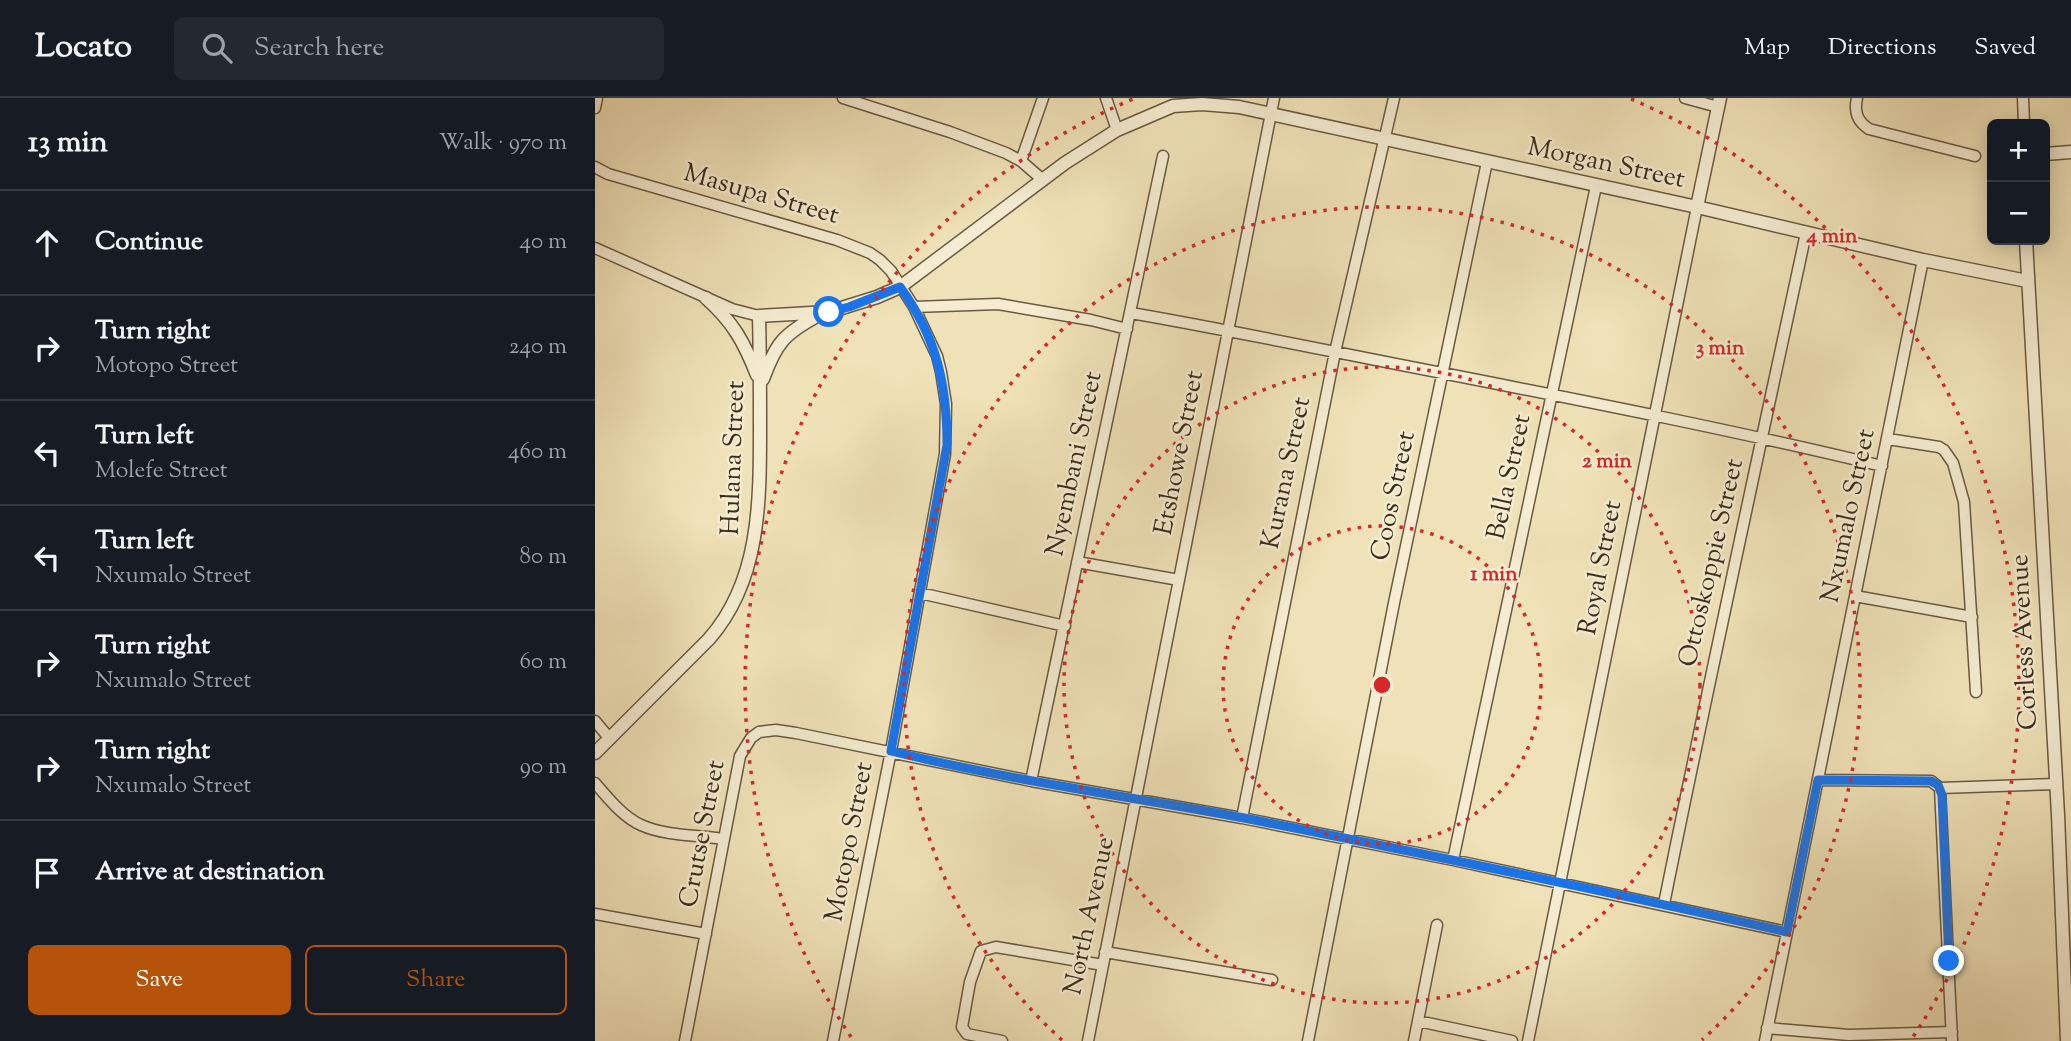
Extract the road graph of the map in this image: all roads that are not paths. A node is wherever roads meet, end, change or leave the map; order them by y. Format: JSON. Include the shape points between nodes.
{"nodes":[{"id":1,"x":596,"y":98,"type":"edge"},
{"id":2,"x":843,"y":98,"type":"edge"},
{"id":3,"x":1043,"y":98,"type":"edge"},
{"id":4,"x":1106,"y":98,"type":"edge"},
{"id":5,"x":1274,"y":98,"type":"edge"},
{"id":6,"x":1394,"y":98,"type":"edge"},
{"id":7,"x":1685,"y":98,"type":"edge"},
{"id":8,"x":1857,"y":98,"type":"edge"},
{"id":9,"x":2023,"y":98,"type":"edge"},
{"id":10,"x":1719,"y":102,"type":"edge"},
{"id":11,"x":595,"y":108,"type":"edge"},
{"id":12,"x":1271,"y":115,"type":"junction"},
{"id":13,"x":2024,"y":119,"type":"edge"},
{"id":14,"x":1117,"y":130,"type":"junction"},
{"id":15,"x":1384,"y":139,"type":"junction"},
{"id":16,"x":2071,"y":152,"type":"edge"},
{"id":17,"x":2050,"y":154,"type":"edge"},
{"id":18,"x":1163,"y":156,"type":"dead end"},
{"id":19,"x":1975,"y":156,"type":"dead end"},
{"id":20,"x":1021,"y":162,"type":"junction"},
{"id":21,"x":1487,"y":162,"type":"junction"},
{"id":22,"x":595,"y":167,"type":"edge"},
{"id":23,"x":1043,"y":180,"type":"junction"},
{"id":24,"x":1596,"y":186,"type":"junction"},
{"id":25,"x":1697,"y":207,"type":"junction"},
{"id":26,"x":1806,"y":233,"type":"junction"},
{"id":27,"x":2026,"y":245,"type":"edge"},
{"id":28,"x":595,"y":248,"type":"edge"},
{"id":29,"x":1923,"y":260,"type":"junction"},
{"id":30,"x":2027,"y":281,"type":"junction"},
{"id":31,"x":900,"y":287,"type":"junction"},
{"id":32,"x":706,"y":298,"type":"junction"},
{"id":33,"x":914,"y":307,"type":"junction"},
{"id":34,"x":824,"y":312,"type":"junction"},
{"id":35,"x":1131,"y":313,"type":"junction"},
{"id":36,"x":759,"y":316,"type":"junction"},
{"id":37,"x":1127,"y":329,"type":"junction"},
{"id":38,"x":1227,"y":330,"type":"junction"},
{"id":39,"x":1335,"y":352,"type":"junction"},
{"id":40,"x":1444,"y":374,"type":"junction"},
{"id":41,"x":760,"y":384,"type":"junction"},
{"id":42,"x":1552,"y":394,"type":"junction"},
{"id":43,"x":1654,"y":415,"type":"junction"},
{"id":44,"x":1764,"y":438,"type":"junction"},
{"id":45,"x":1888,"y":439,"type":"junction"},
{"id":46,"x":1882,"y":466,"type":"junction"},
{"id":47,"x":1077,"y":562,"type":"junction"},
{"id":48,"x":1179,"y":580,"type":"junction"},
{"id":49,"x":920,"y":593,"type":"junction"},
{"id":50,"x":1855,"y":596,"type":"junction"},
{"id":51,"x":1972,"y":617,"type":"junction"},
{"id":52,"x":1065,"y":626,"type":"junction"},
{"id":53,"x":1976,"y":692,"type":"dead end"},
{"id":54,"x":595,"y":721,"type":"edge"},
{"id":55,"x":610,"y":739,"type":"junction"},
{"id":56,"x":891,"y":751,"type":"junction"},
{"id":57,"x":595,"y":753,"type":"edge"},
{"id":58,"x":1818,"y":780,"type":"junction"},
{"id":59,"x":1031,"y":781,"type":"junction"},
{"id":60,"x":595,"y":783,"type":"edge"},
{"id":61,"x":2056,"y":784,"type":"junction"},
{"id":62,"x":1940,"y":788,"type":"junction"},
{"id":63,"x":1137,"y":800,"type":"junction"},
{"id":64,"x":1242,"y":818,"type":"junction"},
{"id":65,"x":724,"y":839,"type":"junction"},
{"id":66,"x":1348,"y":840,"type":"junction"},
{"id":67,"x":1453,"y":860,"type":"junction"},
{"id":68,"x":1560,"y":883,"type":"junction"},
{"id":69,"x":1664,"y":904,"type":"junction"},
{"id":70,"x":595,"y":914,"type":"edge"},
{"id":71,"x":1437,"y":925,"type":"dead end"},
{"id":72,"x":1787,"y":932,"type":"junction"},
{"id":73,"x":706,"y":934,"type":"junction"},
{"id":74,"x":1105,"y":952,"type":"junction"},
{"id":75,"x":1103,"y":965,"type":"junction"},
{"id":76,"x":1272,"y":980,"type":"dead end"},
{"id":77,"x":1418,"y":1021,"type":"junction"},
{"id":78,"x":1767,"y":1028,"type":"junction"},
{"id":79,"x":1952,"y":1037,"type":"edge"},
{"id":80,"x":685,"y":1041,"type":"edge"},
{"id":81,"x":833,"y":1041,"type":"edge"},
{"id":82,"x":1002,"y":1041,"type":"edge"},
{"id":83,"x":1088,"y":1041,"type":"edge"},
{"id":84,"x":1308,"y":1041,"type":"edge"},
{"id":85,"x":1414,"y":1041,"type":"edge"},
{"id":86,"x":1512,"y":1041,"type":"edge"},
{"id":87,"x":1528,"y":1041,"type":"edge"},
{"id":88,"x":1765,"y":1041,"type":"edge"},
{"id":89,"x":2067,"y":1041,"type":"edge"}],
"edges":[{"from":1,"to":11,"type":"street"},
{"from":2,"to":20,"type":"street","via":[[950,132]]},
{"from":3,"to":20,"type":"street"},
{"from":4,"to":14,"type":"street"},
{"from":5,"to":12,"type":"street","name":"Etshowe Street"},
{"from":6,"to":15,"type":"street","name":"Kurana Street"},
{"from":7,"to":10,"type":"street"},
{"from":8,"to":19,"type":"street","via":[[1856,115],[1869,129]]},
{"from":9,"to":13,"type":"street"},
{"from":10,"to":25,"type":"street","name":"Royal Street"},
{"from":12,"to":14,"type":"street","name":"Morgan Street","via":[[1223,105],[1173,106]]},
{"from":12,"to":15,"type":"street","name":"Morgan Street"},
{"from":12,"to":38,"type":"street","name":"Etshowe Street"},
{"from":14,"to":23,"type":"street"},
{"from":15,"to":21,"type":"street","name":"Morgan Street"},
{"from":15,"to":39,"type":"street","name":"Kurana Street"},
{"from":16,"to":17,"type":"street"},
{"from":18,"to":35,"type":"street","name":"Nyembani Street"},
{"from":20,"to":23,"type":"street"},
{"from":21,"to":24,"type":"street","name":"Morgan Street"},
{"from":21,"to":40,"type":"street","name":"Coos Street"},
{"from":22,"to":31,"type":"street","name":"Masupa Street","via":[[657,190],[853,245],[880,260]]},
{"from":23,"to":31,"type":"street"},
{"from":24,"to":25,"type":"street","name":"Morgan Street"},
{"from":24,"to":42,"type":"street","name":"Bella Street"},
{"from":25,"to":26,"type":"street","name":"Morgan Street"},
{"from":25,"to":43,"type":"street","name":"Royal Street"},
{"from":26,"to":29,"type":"street","name":"Morgan Street"},
{"from":26,"to":44,"type":"street","name":"Ottoskoppie Street"},
{"from":27,"to":30,"type":"street","name":"Corless Avenue"},
{"from":28,"to":32,"type":"street"},
{"from":29,"to":30,"type":"street","name":"Morgan Street"},
{"from":29,"to":45,"type":"street","name":"Nxumalo Street"},
{"from":30,"to":61,"type":"street","name":"Corless Avenue"},
{"from":31,"to":33,"type":"street","name":"Motopo Street"},
{"from":31,"to":34,"type":"street"},
{"from":32,"to":36,"type":"street"},
{"from":32,"to":41,"type":"street","via":[[738,333]]},
{"from":33,"to":37,"type":"street","via":[[997,304]]},
{"from":33,"to":49,"type":"street","name":"Motopo Street","via":[[937,356],[947,416],[947,445]]},
{"from":34,"to":36,"type":"street"},
{"from":34,"to":41,"type":"street","via":[[783,338]]},
{"from":35,"to":37,"type":"street","name":"Nyembani Street"},
{"from":35,"to":38,"type":"street"},
{"from":36,"to":41,"type":"street","name":"Hulana Street"},
{"from":37,"to":47,"type":"street","name":"Nyembani Street"},
{"from":38,"to":39,"type":"street"},
{"from":38,"to":48,"type":"street","name":"Etshowe Street"},
{"from":39,"to":40,"type":"street"},
{"from":39,"to":64,"type":"street","name":"Kurana Street"},
{"from":40,"to":42,"type":"street"},
{"from":40,"to":66,"type":"street","name":"Coos Street"},
{"from":41,"to":55,"type":"street","name":"Hulana Street","via":[[757,534],[735,603],[709,639]]},
{"from":42,"to":43,"type":"street"},
{"from":42,"to":67,"type":"street","name":"Bella Street"},
{"from":43,"to":44,"type":"street"},
{"from":43,"to":68,"type":"street","name":"Royal Street"},
{"from":44,"to":46,"type":"street"},
{"from":44,"to":69,"type":"street","name":"Ottoskoppie Street"},
{"from":45,"to":46,"type":"street","name":"Nxumalo Street"},
{"from":45,"to":51,"type":"street","via":[[1939,447],[1952,463],[1965,502]]},
{"from":46,"to":50,"type":"street","name":"Nxumalo Street"},
{"from":47,"to":48,"type":"street"},
{"from":47,"to":52,"type":"street","name":"Nyembani Street"},
{"from":48,"to":63,"type":"street","name":"Etshowe Street"},
{"from":49,"to":52,"type":"street"},
{"from":49,"to":56,"type":"street","name":"Motopo Street"},
{"from":50,"to":51,"type":"street"},
{"from":50,"to":58,"type":"street","name":"Nxumalo Street"},
{"from":51,"to":53,"type":"street"},
{"from":52,"to":59,"type":"street","name":"Nyembani Street"},
{"from":54,"to":55,"type":"street"},
{"from":55,"to":57,"type":"street","name":"Hulana Street"},
{"from":56,"to":59,"type":"street"},
{"from":56,"to":65,"type":"street","name":"Crutse Street","via":[[786,731],[759,732],[740,756]]},
{"from":56,"to":81,"type":"street","name":"Motopo Street"},
{"from":58,"to":62,"type":"street","via":[[1931,781]]},
{"from":58,"to":72,"type":"street","name":"Nxumalo Street"},
{"from":59,"to":63,"type":"street"},
{"from":60,"to":65,"type":"street","via":[[641,825]]},
{"from":61,"to":62,"type":"street"},
{"from":61,"to":89,"type":"street","name":"Corless Avenue"},
{"from":62,"to":79,"type":"street"},
{"from":63,"to":64,"type":"street"},
{"from":63,"to":74,"type":"street","name":"North Avenue"},
{"from":64,"to":66,"type":"street"},
{"from":65,"to":73,"type":"street","name":"Crutse Street"},
{"from":66,"to":67,"type":"street"},
{"from":66,"to":84,"type":"street","name":"Coos Street"},
{"from":67,"to":68,"type":"street"},
{"from":68,"to":69,"type":"street"},
{"from":68,"to":87,"type":"street","name":"Royal Street"},
{"from":69,"to":72,"type":"street"},
{"from":70,"to":73,"type":"street"},
{"from":71,"to":77,"type":"street"},
{"from":72,"to":78,"type":"street","name":"Nxumalo Street"},
{"from":73,"to":80,"type":"street","name":"Crutse Street"},
{"from":74,"to":75,"type":"street","name":"North Avenue"},
{"from":74,"to":76,"type":"street"},
{"from":75,"to":82,"type":"street","via":[[996,947],[981,951],[962,1027],[967,1034]]},
{"from":75,"to":83,"type":"street","name":"North Avenue"},
{"from":77,"to":85,"type":"street"},
{"from":77,"to":86,"type":"street"},
{"from":78,"to":79,"type":"street"},
{"from":78,"to":88,"type":"street","name":"Nxumalo Street"}]}
